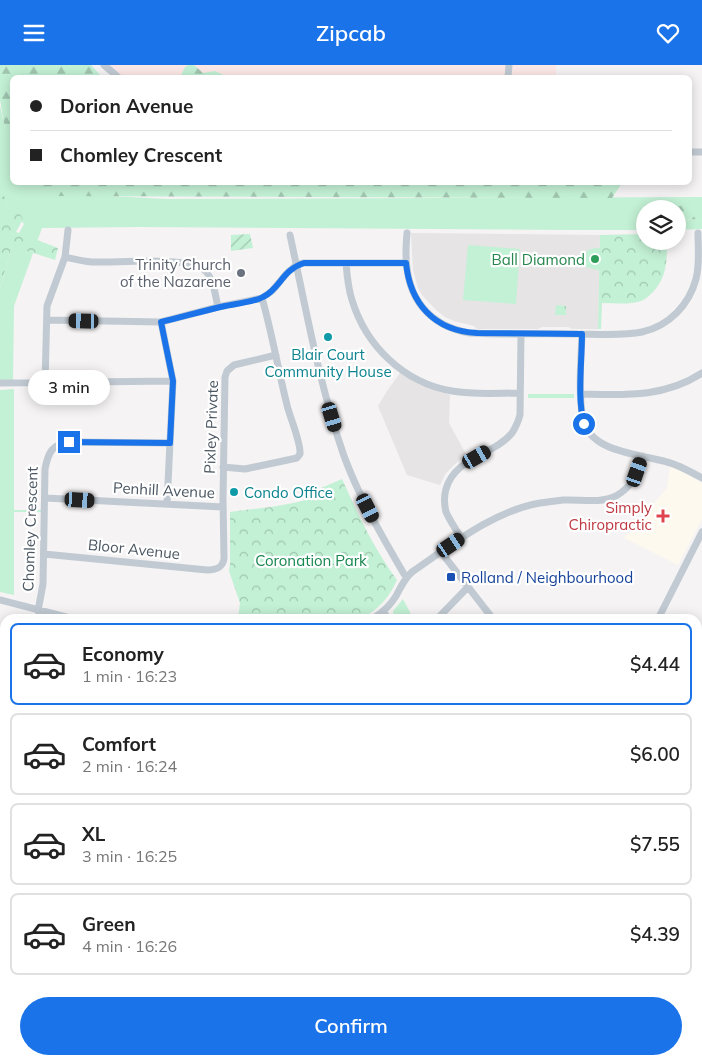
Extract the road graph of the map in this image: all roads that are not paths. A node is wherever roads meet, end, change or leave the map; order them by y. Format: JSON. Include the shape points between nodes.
{"nodes":[{"id":1,"x":104,"y":65,"type":"edge"},
{"id":2,"x":116,"y":75,"type":"edge"},
{"id":3,"x":68,"y":230,"type":"dead end"},
{"id":4,"x":406,"y":233,"type":"dead end"},
{"id":5,"x":698,"y":233,"type":"dead end"},
{"id":6,"x":290,"y":235,"type":"dead end"},
{"id":7,"x":65,"y":257,"type":"junction"},
{"id":8,"x":346,"y":263,"type":"junction"},
{"id":9,"x":406,"y":263,"type":"junction"},
{"id":10,"x":296,"y":265,"type":"junction"},
{"id":11,"x":700,"y":265,"type":"edge"},
{"id":12,"x":262,"y":298,"type":"junction"},
{"id":13,"x":218,"y":307,"type":"junction"},
{"id":14,"x":46,"y":320,"type":"junction"},
{"id":15,"x":161,"y":322,"type":"junction"},
{"id":16,"x":521,"y":334,"type":"junction"},
{"id":17,"x":582,"y":334,"type":"junction"},
{"id":18,"x":276,"y":355,"type":"junction"},
{"id":19,"x":702,"y":373,"type":"edge"},
{"id":20,"x":173,"y":381,"type":"junction"},
{"id":21,"x":0,"y":383,"type":"edge"},
{"id":22,"x":45,"y":383,"type":"junction"},
{"id":23,"x":520,"y":393,"type":"junction"},
{"id":24,"x":581,"y":394,"type":"junction"},
{"id":25,"x":170,"y":443,"type":"junction"},
{"id":26,"x":643,"y":456,"type":"junction"},
{"id":27,"x":223,"y":467,"type":"junction"},
{"id":28,"x":702,"y":478,"type":"edge"},
{"id":29,"x":45,"y":498,"type":"junction"},
{"id":30,"x":168,"y":504,"type":"junction"},
{"id":31,"x":223,"y":507,"type":"junction"},
{"id":32,"x":702,"y":532,"type":"edge"},
{"id":33,"x":462,"y":539,"type":"junction"},
{"id":34,"x":441,"y":553,"type":"junction"},
{"id":35,"x":44,"y":554,"type":"junction"},
{"id":36,"x":220,"y":567,"type":"joint"},
{"id":37,"x":407,"y":577,"type":"junction"},
{"id":38,"x":468,"y":587,"type":"junction"},
{"id":39,"x":0,"y":601,"type":"edge"},
{"id":40,"x":38,"y":611,"type":"junction"},
{"id":41,"x":383,"y":612,"type":"joint"},
{"id":42,"x":52,"y":614,"type":"edge"},
{"id":43,"x":380,"y":614,"type":"edge"},
{"id":44,"x":441,"y":614,"type":"edge"},
{"id":45,"x":489,"y":614,"type":"edge"},
{"id":46,"x":661,"y":614,"type":"edge"}],
"edges":[{"from":1,"to":2,"type":"street"},
{"from":3,"to":7,"type":"street"},
{"from":4,"to":9,"type":"street"},
{"from":5,"to":11,"type":"street"},
{"from":6,"to":10,"type":"street"},
{"from":7,"to":13,"type":"street","via":[[90,262],[196,265],[210,277]]},
{"from":7,"to":14,"type":"street","via":[[47,306]]},
{"from":8,"to":9,"type":"street"},
{"from":8,"to":10,"type":"street"},
{"from":8,"to":23,"type":"street","via":[[348,287],[360,321],[385,356],[402,370],[450,391]]},
{"from":9,"to":16,"type":"street","via":[[415,297],[437,321],[470,333]]},
{"from":10,"to":12,"type":"street"},
{"from":10,"to":37,"type":"street","via":[[321,378],[344,456],[379,531]]},
{"from":11,"to":17,"type":"street","via":[[689,297],[677,313],[659,326],[640,333]]},
{"from":12,"to":13,"type":"street"},
{"from":12,"to":18,"type":"street"},
{"from":13,"to":15,"type":"street"},
{"from":14,"to":15,"type":"street"},
{"from":14,"to":22,"type":"street"},
{"from":15,"to":20,"type":"street"},
{"from":16,"to":17,"type":"street"},
{"from":16,"to":23,"type":"street"},
{"from":17,"to":24,"type":"street"},
{"from":18,"to":27,"type":"street","name":"Pixley Private","via":[[234,365],[227,371]]},
{"from":18,"to":27,"type":"street","via":[[300,454],[296,458],[245,469]]},
{"from":19,"to":24,"type":"street","via":[[658,392]]},
{"from":20,"to":22,"type":"street"},
{"from":20,"to":25,"type":"street"},
{"from":21,"to":22,"type":"street"},
{"from":23,"to":33,"type":"street","via":[[520,415],[511,433],[502,442],[463,464],[449,481],[445,506]]},
{"from":24,"to":26,"type":"street","via":[[584,424],[589,432],[608,447]]},
{"from":25,"to":29,"type":"street","name":"Chomley Crescent","via":[[61,443],[47,458]]},
{"from":25,"to":30,"type":"street"},
{"from":26,"to":28,"type":"street","via":[[675,464]]},
{"from":26,"to":33,"type":"street","via":[[633,482],[606,500],[563,500],[520,508]]},
{"from":27,"to":31,"type":"street","name":"Pixley Private"},
{"from":29,"to":30,"type":"street","name":"Penhill Avenue"},
{"from":29,"to":35,"type":"street","name":"Chomley Crescent"},
{"from":30,"to":31,"type":"street","name":"Penhill Avenue"},
{"from":31,"to":36,"type":"street","name":"Pixley Private","via":[[224,562]]},
{"from":32,"to":46,"type":"street"},
{"from":33,"to":34,"type":"street"},
{"from":34,"to":37,"type":"street"},
{"from":34,"to":38,"type":"street"},
{"from":35,"to":36,"type":"street","name":"Bloor Avenue","via":[[207,570]]},
{"from":35,"to":40,"type":"street","name":"Chomley Crescent"},
{"from":37,"to":41,"type":"street"},
{"from":38,"to":44,"type":"street"},
{"from":38,"to":45,"type":"street"},
{"from":39,"to":40,"type":"street"},
{"from":40,"to":42,"type":"street"},
{"from":41,"to":43,"type":"street"}]}
